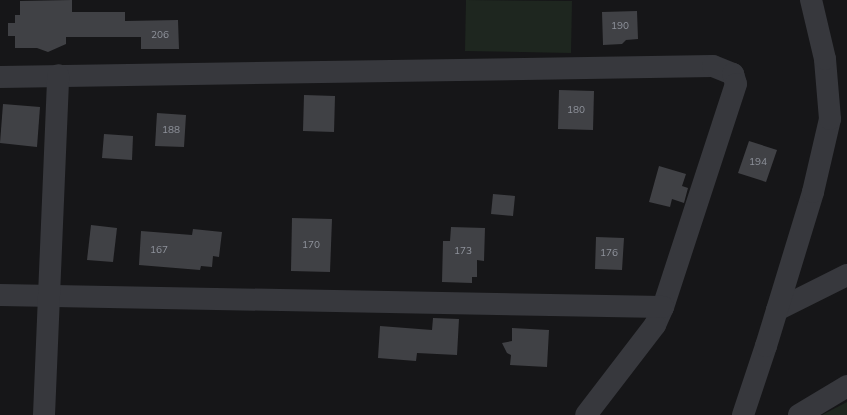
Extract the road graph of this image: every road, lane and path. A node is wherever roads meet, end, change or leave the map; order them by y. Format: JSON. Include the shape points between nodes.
{"nodes":[{"id":1,"x":811,"y":0,"type":"edge"},
{"id":2,"x":58,"y":75,"type":"junction"},
{"id":3,"x":0,"y":77,"type":"edge"},
{"id":4,"x":847,"y":275,"type":"edge"},
{"id":5,"x":0,"y":295,"type":"edge"},
{"id":6,"x":49,"y":296,"type":"junction"},
{"id":7,"x":663,"y":307,"type":"junction"},
{"id":8,"x":777,"y":310,"type":"junction"},
{"id":9,"x":847,"y":386,"type":"edge"},
{"id":10,"x":44,"y":415,"type":"edge"},
{"id":11,"x":586,"y":415,"type":"edge"},
{"id":12,"x":743,"y":415,"type":"edge"},
{"id":13,"x":798,"y":415,"type":"edge"}],
"edges":[{"from":1,"to":8,"type":"street","via":[[825,59],[830,119],[813,192]]},
{"from":2,"to":3,"type":"street"},
{"from":2,"to":6,"type":"street"},
{"from":2,"to":7,"type":"street","via":[[713,66],[733,74],[736,84]]},
{"from":4,"to":8,"type":"street"},
{"from":5,"to":6,"type":"street"},
{"from":6,"to":7,"type":"street"},
{"from":6,"to":10,"type":"street"},
{"from":7,"to":11,"type":"street","via":[[655,325]]},
{"from":8,"to":12,"type":"street"},
{"from":9,"to":13,"type":"street"}]}
